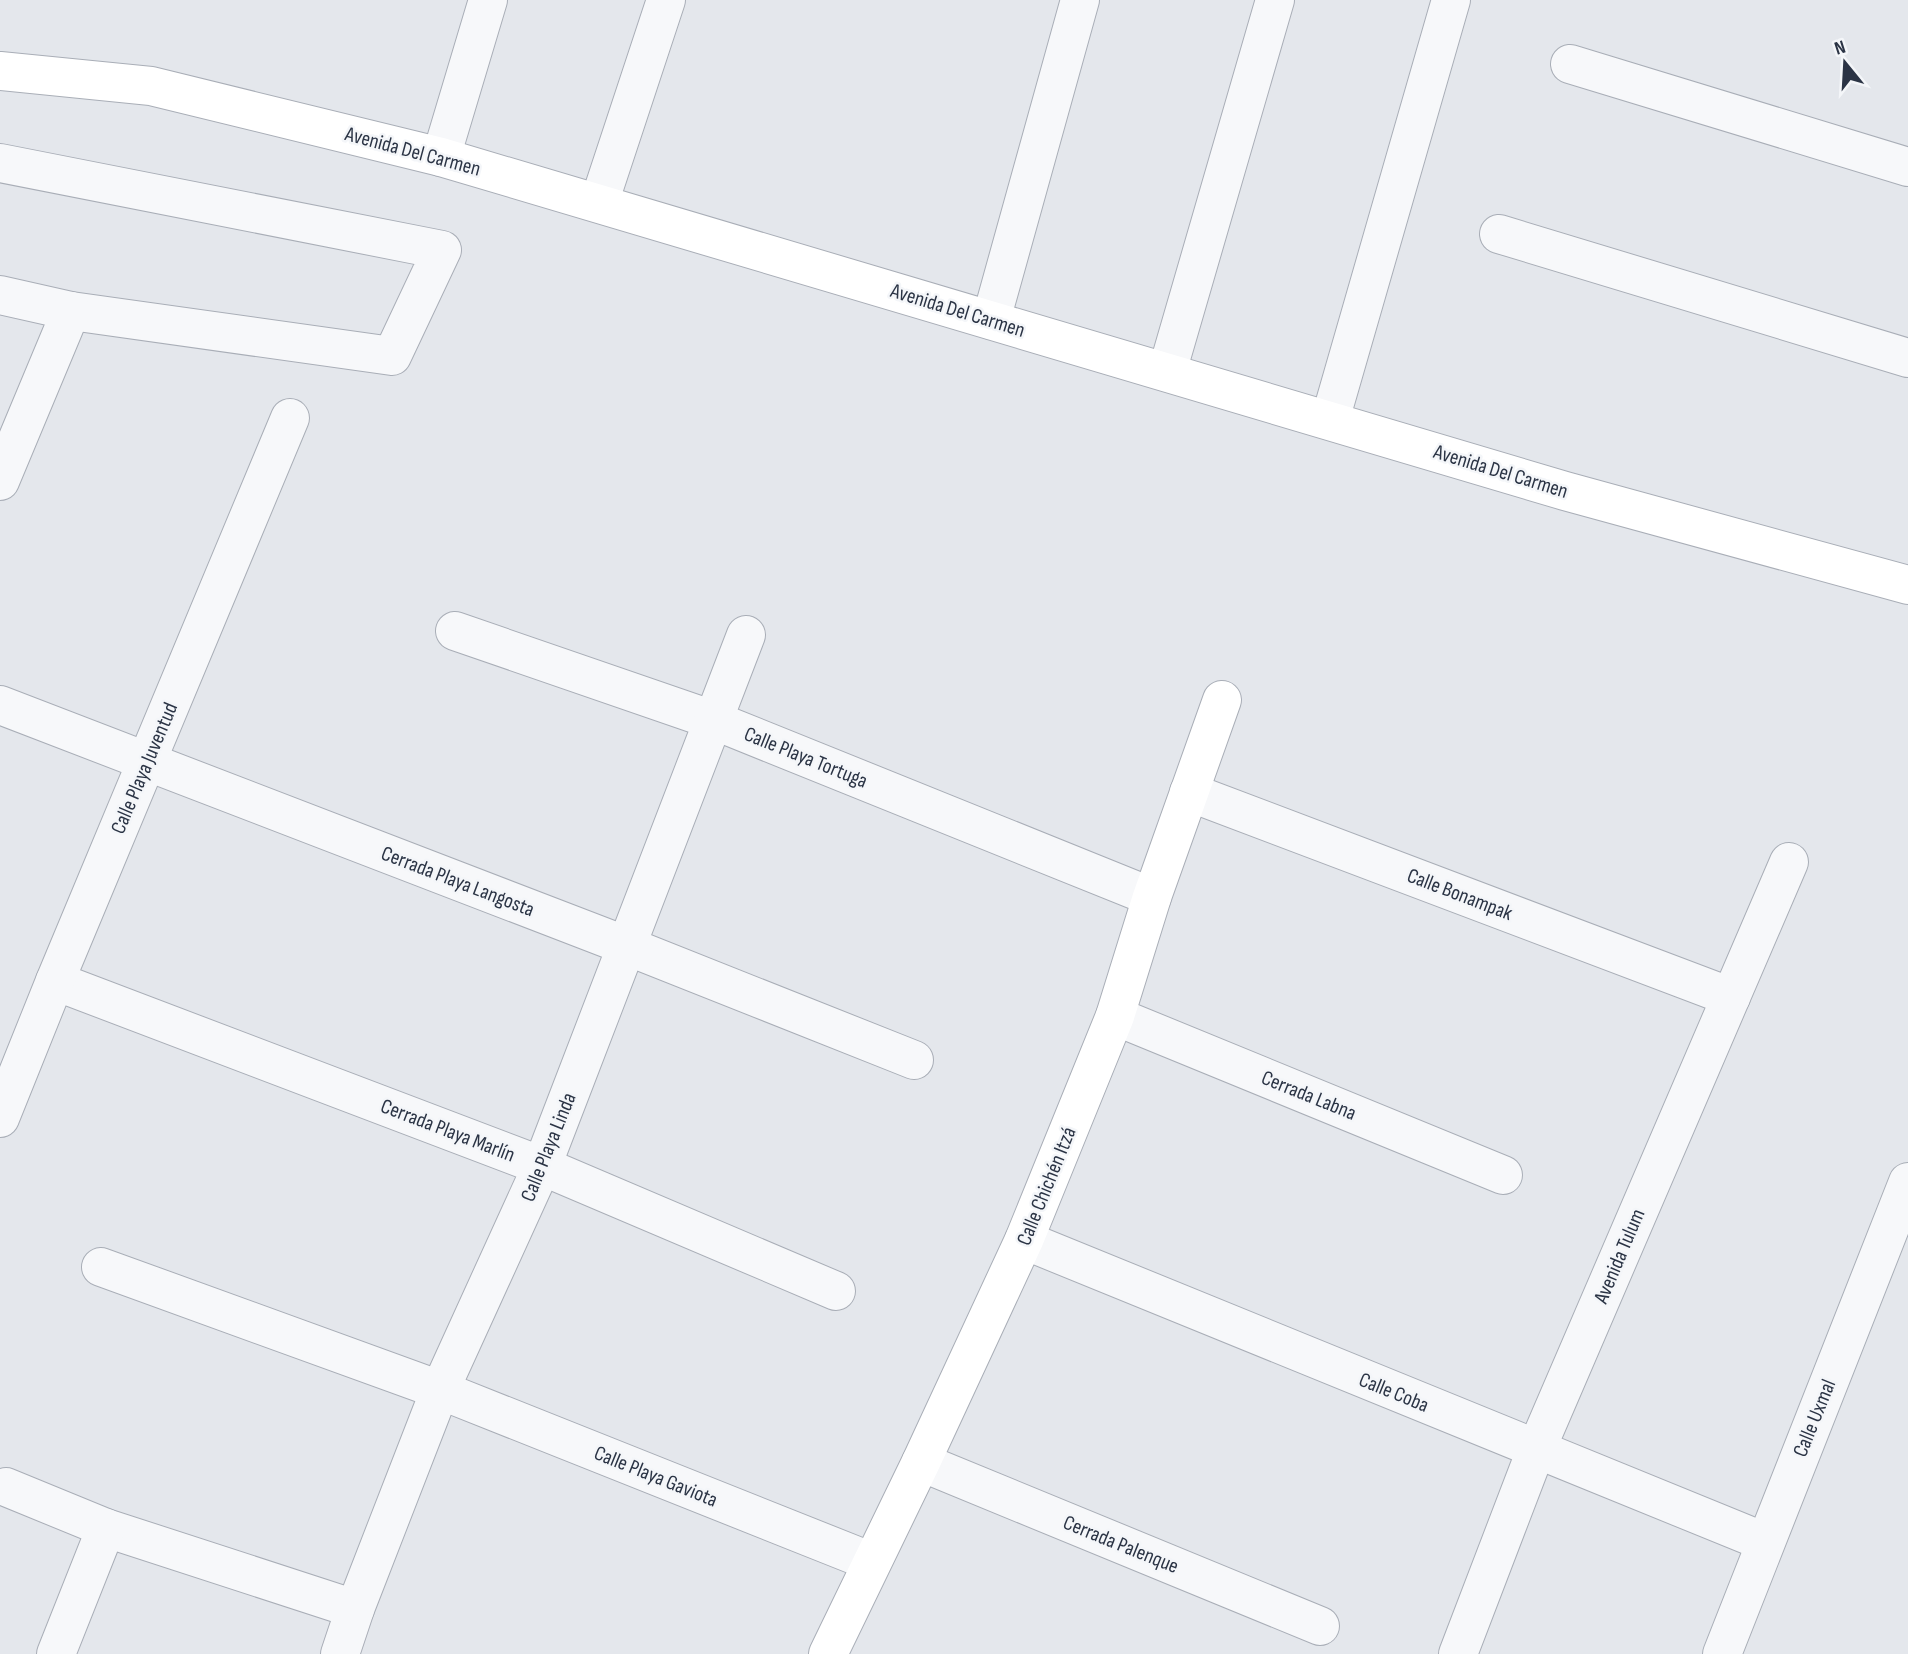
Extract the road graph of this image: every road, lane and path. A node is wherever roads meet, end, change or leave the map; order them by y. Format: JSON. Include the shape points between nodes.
{"nodes":[{"id":1,"x":488,"y":0,"type":"edge"},
{"id":2,"x":666,"y":0,"type":"edge"},
{"id":3,"x":1080,"y":0,"type":"edge"},
{"id":4,"x":1275,"y":0,"type":"edge"},
{"id":5,"x":1451,"y":0,"type":"edge"},
{"id":6,"x":1570,"y":64,"type":"dead end"},
{"id":7,"x":0,"y":71,"type":"edge"},
{"id":8,"x":441,"y":157,"type":"junction"},
{"id":9,"x":0,"y":163,"type":"edge"},
{"id":10,"x":1908,"y":167,"type":"edge"},
{"id":11,"x":599,"y":204,"type":"junction"},
{"id":12,"x":1499,"y":234,"type":"dead end"},
{"id":13,"x":0,"y":295,"type":"edge"},
{"id":14,"x":71,"y":311,"type":"junction"},
{"id":15,"x":991,"y":320,"type":"junction"},
{"id":16,"x":1908,"y":358,"type":"edge"},
{"id":17,"x":1167,"y":372,"type":"junction"},
{"id":18,"x":290,"y":418,"type":"dead end"},
{"id":19,"x":1330,"y":420,"type":"junction"},
{"id":20,"x":0,"y":481,"type":"edge"},
{"id":21,"x":1908,"y":584,"type":"edge"},
{"id":22,"x":455,"y":631,"type":"dead end"},
{"id":23,"x":746,"y":635,"type":"dead end"},
{"id":24,"x":1222,"y":700,"type":"dead end"},
{"id":25,"x":0,"y":705,"type":"edge"},
{"id":26,"x":713,"y":720,"type":"junction"},
{"id":27,"x":147,"y":760,"type":"junction"},
{"id":28,"x":1189,"y":792,"type":"junction"},
{"id":29,"x":1789,"y":862,"type":"dead end"},
{"id":30,"x":1152,"y":897,"type":"junction"},
{"id":31,"x":627,"y":946,"type":"junction"},
{"id":32,"x":55,"y":982,"type":"junction"},
{"id":33,"x":1731,"y":997,"type":"junction"},
{"id":34,"x":1115,"y":1016,"type":"junction"},
{"id":35,"x":914,"y":1060,"type":"dead end"},
{"id":36,"x":0,"y":1118,"type":"edge"},
{"id":37,"x":542,"y":1166,"type":"junction"},
{"id":38,"x":1503,"y":1175,"type":"dead end"},
{"id":39,"x":1908,"y":1182,"type":"edge"},
{"id":40,"x":1024,"y":1240,"type":"junction"},
{"id":41,"x":101,"y":1266,"type":"dead end"},
{"id":42,"x":836,"y":1291,"type":"dead end"},
{"id":43,"x":440,"y":1390,"type":"junction"},
{"id":44,"x":1536,"y":1450,"type":"junction"},
{"id":45,"x":921,"y":1462,"type":"junction"},
{"id":46,"x":6,"y":1487,"type":"dead end"},
{"id":47,"x":106,"y":1528,"type":"junction"},
{"id":48,"x":1765,"y":1542,"type":"junction"},
{"id":49,"x":873,"y":1562,"type":"junction"},
{"id":50,"x":355,"y":1609,"type":"junction"},
{"id":51,"x":1320,"y":1626,"type":"dead end"},
{"id":52,"x":56,"y":1654,"type":"edge"},
{"id":53,"x":340,"y":1654,"type":"edge"},
{"id":54,"x":828,"y":1654,"type":"edge"},
{"id":55,"x":1458,"y":1654,"type":"edge"},
{"id":56,"x":1722,"y":1654,"type":"edge"}],
"edges":[{"from":1,"to":8,"type":"street"},
{"from":2,"to":11,"type":"street"},
{"from":3,"to":15,"type":"street"},
{"from":4,"to":17,"type":"street"},
{"from":5,"to":19,"type":"street"},
{"from":6,"to":10,"type":"street"},
{"from":7,"to":8,"type":"main road","name":"Avenida Del Carmen","via":[[152,86]]},
{"from":8,"to":11,"type":"main road","name":"Avenida Del Carmen"},
{"from":9,"to":14,"type":"street","via":[[442,250],[392,356]]},
{"from":11,"to":15,"type":"main road","name":"Avenida Del Carmen"},
{"from":12,"to":16,"type":"street"},
{"from":13,"to":14,"type":"street"},
{"from":14,"to":20,"type":"street"},
{"from":15,"to":17,"type":"main road","name":"Avenida Del Carmen"},
{"from":17,"to":19,"type":"main road","name":"Avenida Del Carmen"},
{"from":18,"to":27,"type":"street","name":"Calle Playa Juventud"},
{"from":19,"to":21,"type":"main road","name":"Avenida Del Carmen","via":[[1565,491]]},
{"from":22,"to":26,"type":"street","name":"Calle Playa Tortuga"},
{"from":23,"to":26,"type":"street","name":"Calle Playa Linda"},
{"from":24,"to":28,"type":"main road","name":"Calle Chichén Itzá"},
{"from":25,"to":27,"type":"street","name":"Cerrada Playa Langosta"},
{"from":26,"to":30,"type":"street","name":"Calle Playa Tortuga"},
{"from":26,"to":31,"type":"street","name":"Calle Playa Linda"},
{"from":27,"to":31,"type":"street","name":"Cerrada Playa Langosta"},
{"from":27,"to":32,"type":"street","name":"Calle Playa Juventud"},
{"from":28,"to":30,"type":"main road","name":"Calle Chichén Itzá"},
{"from":28,"to":33,"type":"street","name":"Calle Bonampak"},
{"from":29,"to":33,"type":"street","name":"Avenida Tulum"},
{"from":30,"to":34,"type":"main road","name":"Calle Chichén Itzá"},
{"from":31,"to":35,"type":"street","name":"Cerrada Playa Langosta"},
{"from":31,"to":37,"type":"street","name":"Calle Playa Linda"},
{"from":32,"to":36,"type":"street","name":"Calle Playa Juventud"},
{"from":32,"to":37,"type":"street","name":"Cerrada Playa Marlín"},
{"from":33,"to":44,"type":"street","name":"Avenida Tulum"},
{"from":34,"to":38,"type":"street","name":"Cerrada Labna"},
{"from":34,"to":40,"type":"main road","name":"Calle Chichén Itzá"},
{"from":37,"to":42,"type":"street","name":"Cerrada Playa Marlín"},
{"from":37,"to":43,"type":"street","name":"Calle Playa Linda"},
{"from":39,"to":48,"type":"street","name":"Calle Uxmal"},
{"from":40,"to":44,"type":"street","name":"Calle Coba"},
{"from":40,"to":45,"type":"main road","name":"Calle Chichén Itzá"},
{"from":41,"to":43,"type":"street","name":"Calle Playa Gaviota"},
{"from":43,"to":49,"type":"street","name":"Calle Playa Gaviota"},
{"from":43,"to":50,"type":"street","name":"Calle Playa Linda"},
{"from":44,"to":48,"type":"street","name":"Calle Coba"},
{"from":44,"to":55,"type":"street","name":"Avenida Tulum"},
{"from":45,"to":49,"type":"main road","name":"Calle Chichén Itzá"},
{"from":45,"to":51,"type":"street","name":"Cerrada Palenque"},
{"from":46,"to":47,"type":"street"},
{"from":47,"to":50,"type":"street"},
{"from":47,"to":52,"type":"street"},
{"from":48,"to":56,"type":"street","name":"Calle Uxmal"},
{"from":49,"to":54,"type":"main road","name":"Calle Chichén Itzá"},
{"from":50,"to":53,"type":"street","name":"Calle Playa Linda"}]}
